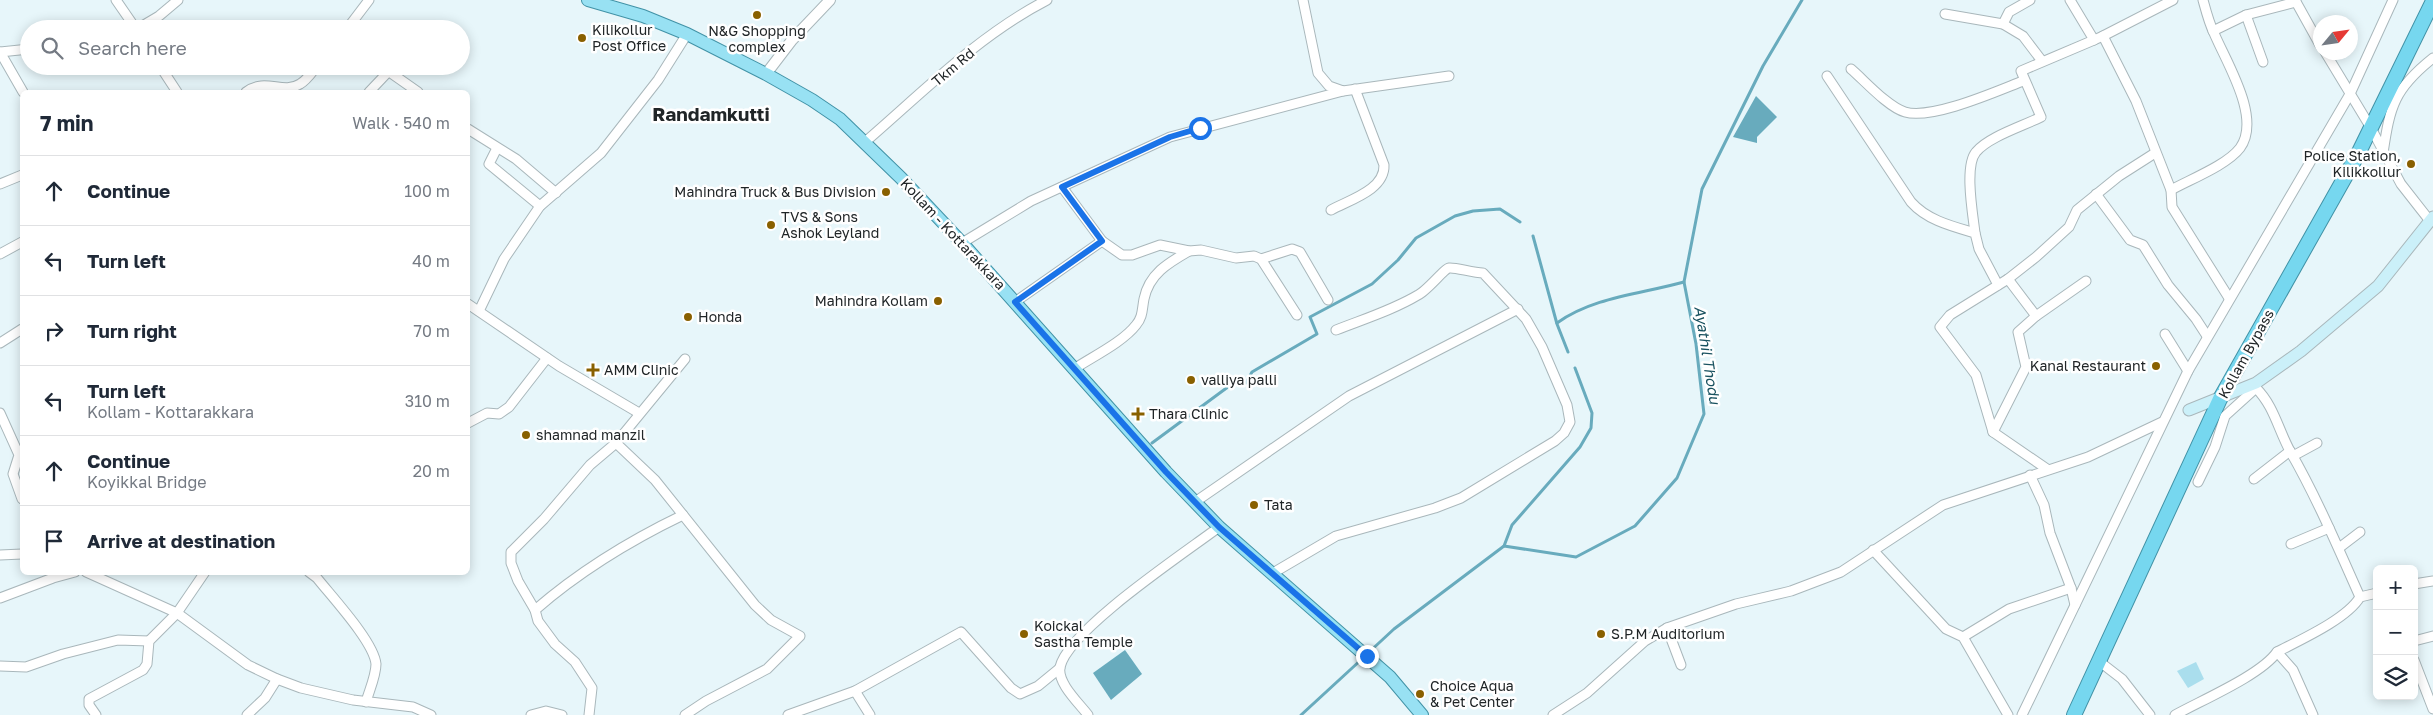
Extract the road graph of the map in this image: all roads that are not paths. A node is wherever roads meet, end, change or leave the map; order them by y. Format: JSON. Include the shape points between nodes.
{"nodes":[{"id":1,"x":116,"y":0,"type":"edge"},
{"id":2,"x":178,"y":0,"type":"edge"},
{"id":3,"x":369,"y":0,"type":"edge"},
{"id":4,"x":588,"y":0,"type":"edge"},
{"id":5,"x":830,"y":0,"type":"edge"},
{"id":6,"x":1047,"y":0,"type":"edge"},
{"id":7,"x":1303,"y":0,"type":"edge"},
{"id":8,"x":2030,"y":0,"type":"edge"},
{"id":9,"x":2070,"y":0,"type":"edge"},
{"id":10,"x":2174,"y":0,"type":"edge"},
{"id":11,"x":2203,"y":0,"type":"edge"},
{"id":12,"x":2393,"y":0,"type":"edge"},
{"id":13,"x":2295,"y":1,"type":"edge"},
{"id":14,"x":2433,"y":1,"type":"edge"},
{"id":15,"x":1945,"y":14,"type":"dead end"},
{"id":16,"x":2246,"y":16,"type":"junction"},
{"id":17,"x":130,"y":20,"type":"edge"},
{"id":18,"x":152,"y":20,"type":"edge"},
{"id":19,"x":354,"y":20,"type":"edge"},
{"id":20,"x":2003,"y":24,"type":"junction"},
{"id":21,"x":2213,"y":31,"type":"junction"},
{"id":22,"x":2313,"y":33,"type":"edge"},
{"id":23,"x":688,"y":34,"type":"junction"},
{"id":24,"x":2098,"y":38,"type":"junction"},
{"id":25,"x":20,"y":51,"type":"edge"},
{"id":26,"x":0,"y":52,"type":"edge"},
{"id":27,"x":2433,"y":58,"type":"edge"},
{"id":28,"x":2330,"y":60,"type":"edge"},
{"id":29,"x":2042,"y":61,"type":"junction"},
{"id":30,"x":2263,"y":62,"type":"dead end"},
{"id":31,"x":1851,"y":69,"type":"dead end"},
{"id":32,"x":766,"y":74,"type":"junction"},
{"id":33,"x":166,"y":75,"type":"edge"},
{"id":34,"x":309,"y":75,"type":"edge"},
{"id":35,"x":381,"y":75,"type":"edge"},
{"id":36,"x":394,"y":75,"type":"edge"},
{"id":37,"x":1449,"y":76,"type":"dead end"},
{"id":38,"x":1827,"y":76,"type":"dead end"},
{"id":39,"x":2023,"y":81,"type":"junction"},
{"id":40,"x":1355,"y":89,"type":"junction"},
{"id":41,"x":21,"y":90,"type":"edge"},
{"id":42,"x":176,"y":90,"type":"edge"},
{"id":43,"x":250,"y":90,"type":"edge"},
{"id":44,"x":370,"y":90,"type":"edge"},
{"id":45,"x":415,"y":90,"type":"edge"},
{"id":46,"x":1343,"y":91,"type":"junction"},
{"id":47,"x":2350,"y":94,"type":"junction"},
{"id":48,"x":2371,"y":128,"type":"junction"},
{"id":49,"x":470,"y":130,"type":"edge"},
{"id":50,"x":865,"y":142,"type":"junction"},
{"id":51,"x":496,"y":150,"type":"dead end"},
{"id":52,"x":2155,"y":153,"type":"junction"},
{"id":53,"x":2383,"y":153,"type":"junction"},
{"id":54,"x":20,"y":176,"type":"edge"},
{"id":55,"x":0,"y":184,"type":"edge"},
{"id":56,"x":1062,"y":187,"type":"junction"},
{"id":57,"x":2171,"y":190,"type":"junction"},
{"id":58,"x":556,"y":193,"type":"junction"},
{"id":59,"x":2096,"y":194,"type":"junction"},
{"id":60,"x":540,"y":206,"type":"junction"},
{"id":61,"x":1331,"y":210,"type":"dead end"},
{"id":62,"x":2432,"y":221,"type":"edge"},
{"id":63,"x":1974,"y":233,"type":"junction"},
{"id":64,"x":1102,"y":241,"type":"junction"},
{"id":65,"x":20,"y":243,"type":"edge"},
{"id":66,"x":962,"y":243,"type":"junction"},
{"id":67,"x":1189,"y":251,"type":"junction"},
{"id":68,"x":0,"y":254,"type":"edge"},
{"id":69,"x":1261,"y":259,"type":"junction"},
{"id":70,"x":2008,"y":279,"type":"junction"},
{"id":71,"x":2086,"y":281,"type":"dead end"},
{"id":72,"x":1998,"y":285,"type":"junction"},
{"id":73,"x":2229,"y":298,"type":"junction"},
{"id":74,"x":1328,"y":300,"type":"dead end"},
{"id":75,"x":1015,"y":302,"type":"junction"},
{"id":76,"x":470,"y":305,"type":"edge"},
{"id":77,"x":1518,"y":309,"type":"junction"},
{"id":78,"x":479,"y":311,"type":"junction"},
{"id":79,"x":1297,"y":315,"type":"dead end"},
{"id":80,"x":2036,"y":316,"type":"junction"},
{"id":81,"x":1336,"y":330,"type":"dead end"},
{"id":82,"x":20,"y":331,"type":"edge"},
{"id":83,"x":2164,"y":334,"type":"dead end"},
{"id":84,"x":2207,"y":336,"type":"junction"},
{"id":85,"x":0,"y":343,"type":"edge"},
{"id":86,"x":547,"y":358,"type":"junction"},
{"id":87,"x":685,"y":359,"type":"dead end"},
{"id":88,"x":1074,"y":369,"type":"junction"},
{"id":89,"x":2188,"y":371,"type":"junction"},
{"id":90,"x":2256,"y":385,"type":"junction"},
{"id":91,"x":2220,"y":399,"type":"junction"},
{"id":92,"x":2189,"y":410,"type":"dead end"},
{"id":93,"x":639,"y":413,"type":"junction"},
{"id":94,"x":0,"y":414,"type":"edge"},
{"id":95,"x":470,"y":422,"type":"edge"},
{"id":96,"x":2162,"y":422,"type":"junction"},
{"id":97,"x":1993,"y":432,"type":"junction"},
{"id":98,"x":616,"y":443,"type":"junction"},
{"id":99,"x":2317,"y":443,"type":"dead end"},
{"id":100,"x":20,"y":453,"type":"edge"},
{"id":101,"x":2292,"y":454,"type":"junction"},
{"id":102,"x":20,"y":457,"type":"edge"},
{"id":103,"x":2047,"y":469,"type":"junction"},
{"id":104,"x":2030,"y":475,"type":"junction"},
{"id":105,"x":2254,"y":480,"type":"dead end"},
{"id":106,"x":2198,"y":482,"type":"dead end"},
{"id":107,"x":20,"y":493,"type":"edge"},
{"id":108,"x":1195,"y":502,"type":"junction"},
{"id":109,"x":683,"y":515,"type":"junction"},
{"id":110,"x":1219,"y":527,"type":"junction"},
{"id":111,"x":2329,"y":528,"type":"junction"},
{"id":112,"x":2360,"y":532,"type":"dead end"},
{"id":113,"x":2291,"y":544,"type":"dead end"},
{"id":114,"x":2339,"y":548,"type":"junction"},
{"id":115,"x":1873,"y":550,"type":"junction"},
{"id":116,"x":20,"y":554,"type":"edge"},
{"id":117,"x":0,"y":555,"type":"edge"},
{"id":118,"x":1273,"y":573,"type":"junction"},
{"id":119,"x":64,"y":575,"type":"edge"},
{"id":120,"x":93,"y":575,"type":"edge"},
{"id":121,"x":203,"y":575,"type":"edge"},
{"id":122,"x":317,"y":575,"type":"edge"},
{"id":123,"x":2433,"y":581,"type":"edge"},
{"id":124,"x":2418,"y":583,"type":"edge"},
{"id":125,"x":2071,"y":588,"type":"junction"},
{"id":126,"x":2373,"y":594,"type":"edge"},
{"id":127,"x":2360,"y":597,"type":"junction"},
{"id":128,"x":0,"y":598,"type":"edge"},
{"id":129,"x":2075,"y":605,"type":"junction"},
{"id":130,"x":535,"y":610,"type":"junction"},
{"id":131,"x":177,"y":613,"type":"junction"},
{"id":132,"x":1667,"y":628,"type":"junction"},
{"id":133,"x":2433,"y":636,"type":"edge"},
{"id":134,"x":1963,"y":637,"type":"junction"},
{"id":135,"x":2418,"y":640,"type":"edge"},
{"id":136,"x":149,"y":641,"type":"junction"},
{"id":137,"x":2277,"y":652,"type":"junction"},
{"id":138,"x":2100,"y":662,"type":"junction"},
{"id":139,"x":1681,"y":665,"type":"dead end"},
{"id":140,"x":0,"y":666,"type":"edge"},
{"id":141,"x":1060,"y":668,"type":"junction"},
{"id":142,"x":2418,"y":668,"type":"edge"},
{"id":143,"x":277,"y":680,"type":"junction"},
{"id":144,"x":855,"y":691,"type":"junction"},
{"id":145,"x":2430,"y":692,"type":"edge"},
{"id":146,"x":366,"y":702,"type":"junction"},
{"id":147,"x":396,"y":704,"type":"junction"},
{"id":148,"x":2433,"y":709,"type":"edge"},
{"id":149,"x":96,"y":715,"type":"edge"},
{"id":150,"x":247,"y":715,"type":"edge"},
{"id":151,"x":395,"y":715,"type":"edge"},
{"id":152,"x":431,"y":715,"type":"edge"},
{"id":153,"x":531,"y":715,"type":"edge"},
{"id":154,"x":562,"y":715,"type":"edge"},
{"id":155,"x":589,"y":715,"type":"edge"},
{"id":156,"x":685,"y":715,"type":"edge"},
{"id":157,"x":788,"y":715,"type":"edge"},
{"id":158,"x":870,"y":715,"type":"edge"},
{"id":159,"x":1088,"y":715,"type":"edge"},
{"id":160,"x":1422,"y":715,"type":"edge"},
{"id":161,"x":1553,"y":715,"type":"edge"},
{"id":162,"x":2008,"y":715,"type":"edge"},
{"id":163,"x":2022,"y":715,"type":"edge"},
{"id":164,"x":2074,"y":715,"type":"edge"},
{"id":165,"x":2150,"y":715,"type":"edge"},
{"id":166,"x":2175,"y":715,"type":"edge"},
{"id":167,"x":2313,"y":715,"type":"edge"}],
"edges":[{"from":1,"to":17,"type":"street"},
{"from":2,"to":18,"type":"street"},
{"from":3,"to":19,"type":"street"},
{"from":4,"to":23,"type":"main road","name":"Kollam - Kottarakkara","via":[[643,16]]},
{"from":5,"to":32,"type":"street","via":[[792,40]]},
{"from":6,"to":50,"type":"street","name":"Tkm Rd","via":[[1022,13],[974,49]]},
{"from":7,"to":46,"type":"street","via":[[1318,73],[1329,86]]},
{"from":8,"to":20,"type":"street","via":[[2009,12]]},
{"from":9,"to":24,"type":"street"},
{"from":10,"to":24,"type":"street"},
{"from":11,"to":21,"type":"street"},
{"from":12,"to":47,"type":"street"},
{"from":13,"to":16,"type":"street"},
{"from":13,"to":22,"type":"street"},
{"from":14,"to":48,"type":"highway","name":"Kollam Bypass"},
{"from":15,"to":20,"type":"street"},
{"from":16,"to":21,"type":"street"},
{"from":16,"to":30,"type":"street"},
{"from":20,"to":29,"type":"street","via":[[2022,36]]},
{"from":21,"to":57,"type":"street","via":[[2246,112],[2245,139],[2227,159]]},
{"from":23,"to":32,"type":"main road","name":"Kollam - Kottarakkara"},
{"from":23,"to":58,"type":"street","via":[[658,80],[602,153]]},
{"from":24,"to":29,"type":"street"},
{"from":24,"to":52,"type":"street","via":[[2136,101]]},
{"from":25,"to":26,"type":"street"},
{"from":26,"to":41,"type":"street"},
{"from":27,"to":53,"type":"street","via":[[2415,73],[2396,99],[2389,114]]},
{"from":28,"to":47,"type":"street"},
{"from":29,"to":39,"type":"street","via":[[2022,69]]},
{"from":31,"to":39,"type":"street","via":[[1905,112],[1922,113],[1988,95]]},
{"from":32,"to":50,"type":"main road","name":"Kollam - Kottarakkara","via":[[840,119]]},
{"from":33,"to":42,"type":"street"},
{"from":34,"to":43,"type":"street","via":[[293,87],[261,84]]},
{"from":35,"to":44,"type":"street"},
{"from":36,"to":45,"type":"street"},
{"from":37,"to":40,"type":"street"},
{"from":38,"to":63,"type":"street","via":[[1918,210]]},
{"from":39,"to":63,"type":"street","via":[[2041,117],[1990,141],[1975,153],[1970,182]]},
{"from":40,"to":46,"type":"street"},
{"from":40,"to":61,"type":"street","via":[[1384,165],[1384,173],[1381,180],[1368,190]]},
{"from":46,"to":56,"type":"street","via":[[1170,137]]},
{"from":47,"to":48,"type":"street"},
{"from":47,"to":73,"type":"street"},
{"from":48,"to":53,"type":"street"},
{"from":48,"to":91,"type":"highway","name":"Kollam Bypass"},
{"from":49,"to":58,"type":"street","via":[[516,159]]},
{"from":50,"to":66,"type":"main road","name":"Kollam - Kottarakkara"},
{"from":51,"to":60,"type":"street","via":[[489,164]]},
{"from":52,"to":57,"type":"street"},
{"from":52,"to":59,"type":"street"},
{"from":53,"to":62,"type":"street","via":[[2401,184]]},
{"from":54,"to":55,"type":"street"},
{"from":56,"to":64,"type":"street"},
{"from":56,"to":66,"type":"street","via":[[1031,201]]},
{"from":57,"to":73,"type":"street","via":[[2172,207]]},
{"from":58,"to":60,"type":"street"},
{"from":59,"to":70,"type":"street","via":[[2077,210],[2069,227]]},
{"from":59,"to":84,"type":"street","via":[[2130,240],[2143,245],[2168,285]]},
{"from":60,"to":78,"type":"street","via":[[504,258]]},
{"from":62,"to":90,"type":"main road","via":[[2378,286]]},
{"from":63,"to":72,"type":"street"},
{"from":64,"to":67,"type":"street","via":[[1122,255],[1132,256],[1160,246]]},
{"from":64,"to":75,"type":"street"},
{"from":65,"to":68,"type":"street"},
{"from":66,"to":75,"type":"main road","name":"Kollam - Kottarakkara"},
{"from":67,"to":69,"type":"street"},
{"from":67,"to":88,"type":"street","via":[[1155,274],[1147,287],[1137,324]]},
{"from":69,"to":74,"type":"street","via":[[1292,249],[1300,252]]},
{"from":69,"to":79,"type":"street"},
{"from":70,"to":72,"type":"street"},
{"from":70,"to":80,"type":"street"},
{"from":71,"to":80,"type":"street"},
{"from":72,"to":97,"type":"street","via":[[1950,315],[1940,327],[1976,375]]},
{"from":73,"to":84,"type":"street"},
{"from":75,"to":88,"type":"main road","name":"Kollam - Kottarakkara"},
{"from":76,"to":78,"type":"street"},
{"from":77,"to":81,"type":"street","via":[[1483,274],[1450,267],[1419,295]]},
{"from":77,"to":108,"type":"street","via":[[1350,396]]},
{"from":77,"to":118,"type":"street","via":[[1542,347],[1567,405],[1570,422],[1564,433],[1533,456],[1461,498],[1336,536]]},
{"from":78,"to":86,"type":"street"},
{"from":80,"to":97,"type":"street","via":[[2018,332],[2026,367]]},
{"from":82,"to":85,"type":"street"},
{"from":83,"to":89,"type":"street"},
{"from":84,"to":89,"type":"street"},
{"from":86,"to":93,"type":"street"},
{"from":86,"to":95,"type":"street","via":[[509,407],[499,414],[487,413]]},
{"from":87,"to":93,"type":"street"},
{"from":88,"to":108,"type":"main road","name":"Kollam - Kottarakkara"},
{"from":89,"to":96,"type":"street"},
{"from":90,"to":91,"type":"main road"},
{"from":90,"to":101,"type":"street","via":[[2272,409]]},
{"from":90,"to":106,"type":"street","via":[[2225,416]]},
{"from":91,"to":92,"type":"main road"},
{"from":91,"to":138,"type":"highway","name":"Kollam Bypass"},
{"from":93,"to":98,"type":"street"},
{"from":94,"to":100,"type":"street"},
{"from":96,"to":103,"type":"street","via":[[2088,457]]},
{"from":96,"to":129,"type":"street"},
{"from":97,"to":103,"type":"street"},
{"from":98,"to":109,"type":"street","via":[[655,480]]},
{"from":98,"to":130,"type":"street","via":[[590,465],[511,552],[511,563],[518,581]]},
{"from":99,"to":101,"type":"street"},
{"from":101,"to":105,"type":"street"},
{"from":101,"to":111,"type":"street"},
{"from":102,"to":107,"type":"street","via":[[13,474]]},
{"from":103,"to":104,"type":"street"},
{"from":104,"to":115,"type":"street","via":[[1943,505]]},
{"from":104,"to":125,"type":"street","via":[[2044,505],[2050,533]]},
{"from":108,"to":110,"type":"main road","name":"Kollam - Kottarakkara"},
{"from":109,"to":130,"type":"street","via":[[602,558],[563,585]]},
{"from":109,"to":156,"type":"street","via":[[755,605],[771,620],[800,636],[767,669]]},
{"from":110,"to":118,"type":"main road","name":"Kollam - Kottarakkara"},
{"from":110,"to":141,"type":"street","via":[[1106,612],[1068,651]]},
{"from":111,"to":113,"type":"street"},
{"from":111,"to":114,"type":"street"},
{"from":112,"to":114,"type":"street"},
{"from":114,"to":127,"type":"street"},
{"from":115,"to":132,"type":"street","via":[[1841,572],[1791,591],[1736,604]]},
{"from":115,"to":134,"type":"street","via":[[1946,629]]},
{"from":116,"to":117,"type":"street"},
{"from":118,"to":160,"type":"main road","name":"Kollam - Kottarakkara","via":[[1390,677]]},
{"from":119,"to":128,"type":"street"},
{"from":120,"to":131,"type":"street"},
{"from":121,"to":131,"type":"street"},
{"from":122,"to":146,"type":"street","via":[[373,654],[375,669]]},
{"from":123,"to":124,"type":"street"},
{"from":125,"to":129,"type":"street"},
{"from":125,"to":134,"type":"street","via":[[2009,609]]},
{"from":126,"to":127,"type":"street"},
{"from":127,"to":137,"type":"street","via":[[2356,604],[2340,615]]},
{"from":129,"to":163,"type":"street"},
{"from":130,"to":155,"type":"street","via":[[555,644],[575,662],[592,688]]},
{"from":131,"to":136,"type":"street"},
{"from":131,"to":143,"type":"street","via":[[248,665]]},
{"from":132,"to":139,"type":"street"},
{"from":132,"to":161,"type":"street","via":[[1645,641],[1587,692]]},
{"from":133,"to":135,"type":"street"},
{"from":134,"to":162,"type":"street"},
{"from":136,"to":140,"type":"street","via":[[118,640],[26,668]]},
{"from":136,"to":149,"type":"street","via":[[143,670],[89,699]]},
{"from":137,"to":166,"type":"street","via":[[2272,660],[2248,675]]},
{"from":137,"to":167,"type":"street","via":[[2293,670]]},
{"from":138,"to":164,"type":"highway","name":"Kollam Bypass"},
{"from":138,"to":165,"type":"street","via":[[2122,679]]},
{"from":141,"to":144,"type":"street","via":[[1038,686],[1020,694],[961,632]]},
{"from":141,"to":159,"type":"street","via":[[1065,684]]},
{"from":142,"to":145,"type":"street"},
{"from":143,"to":146,"type":"street","via":[[318,693]]},
{"from":143,"to":150,"type":"street","via":[[265,698]]},
{"from":144,"to":157,"type":"street"},
{"from":144,"to":158,"type":"street"},
{"from":145,"to":148,"type":"street"},
{"from":146,"to":147,"type":"street"},
{"from":147,"to":151,"type":"street"},
{"from":147,"to":152,"type":"street"},
{"from":153,"to":154,"type":"street","via":[[546,711]]}]}
